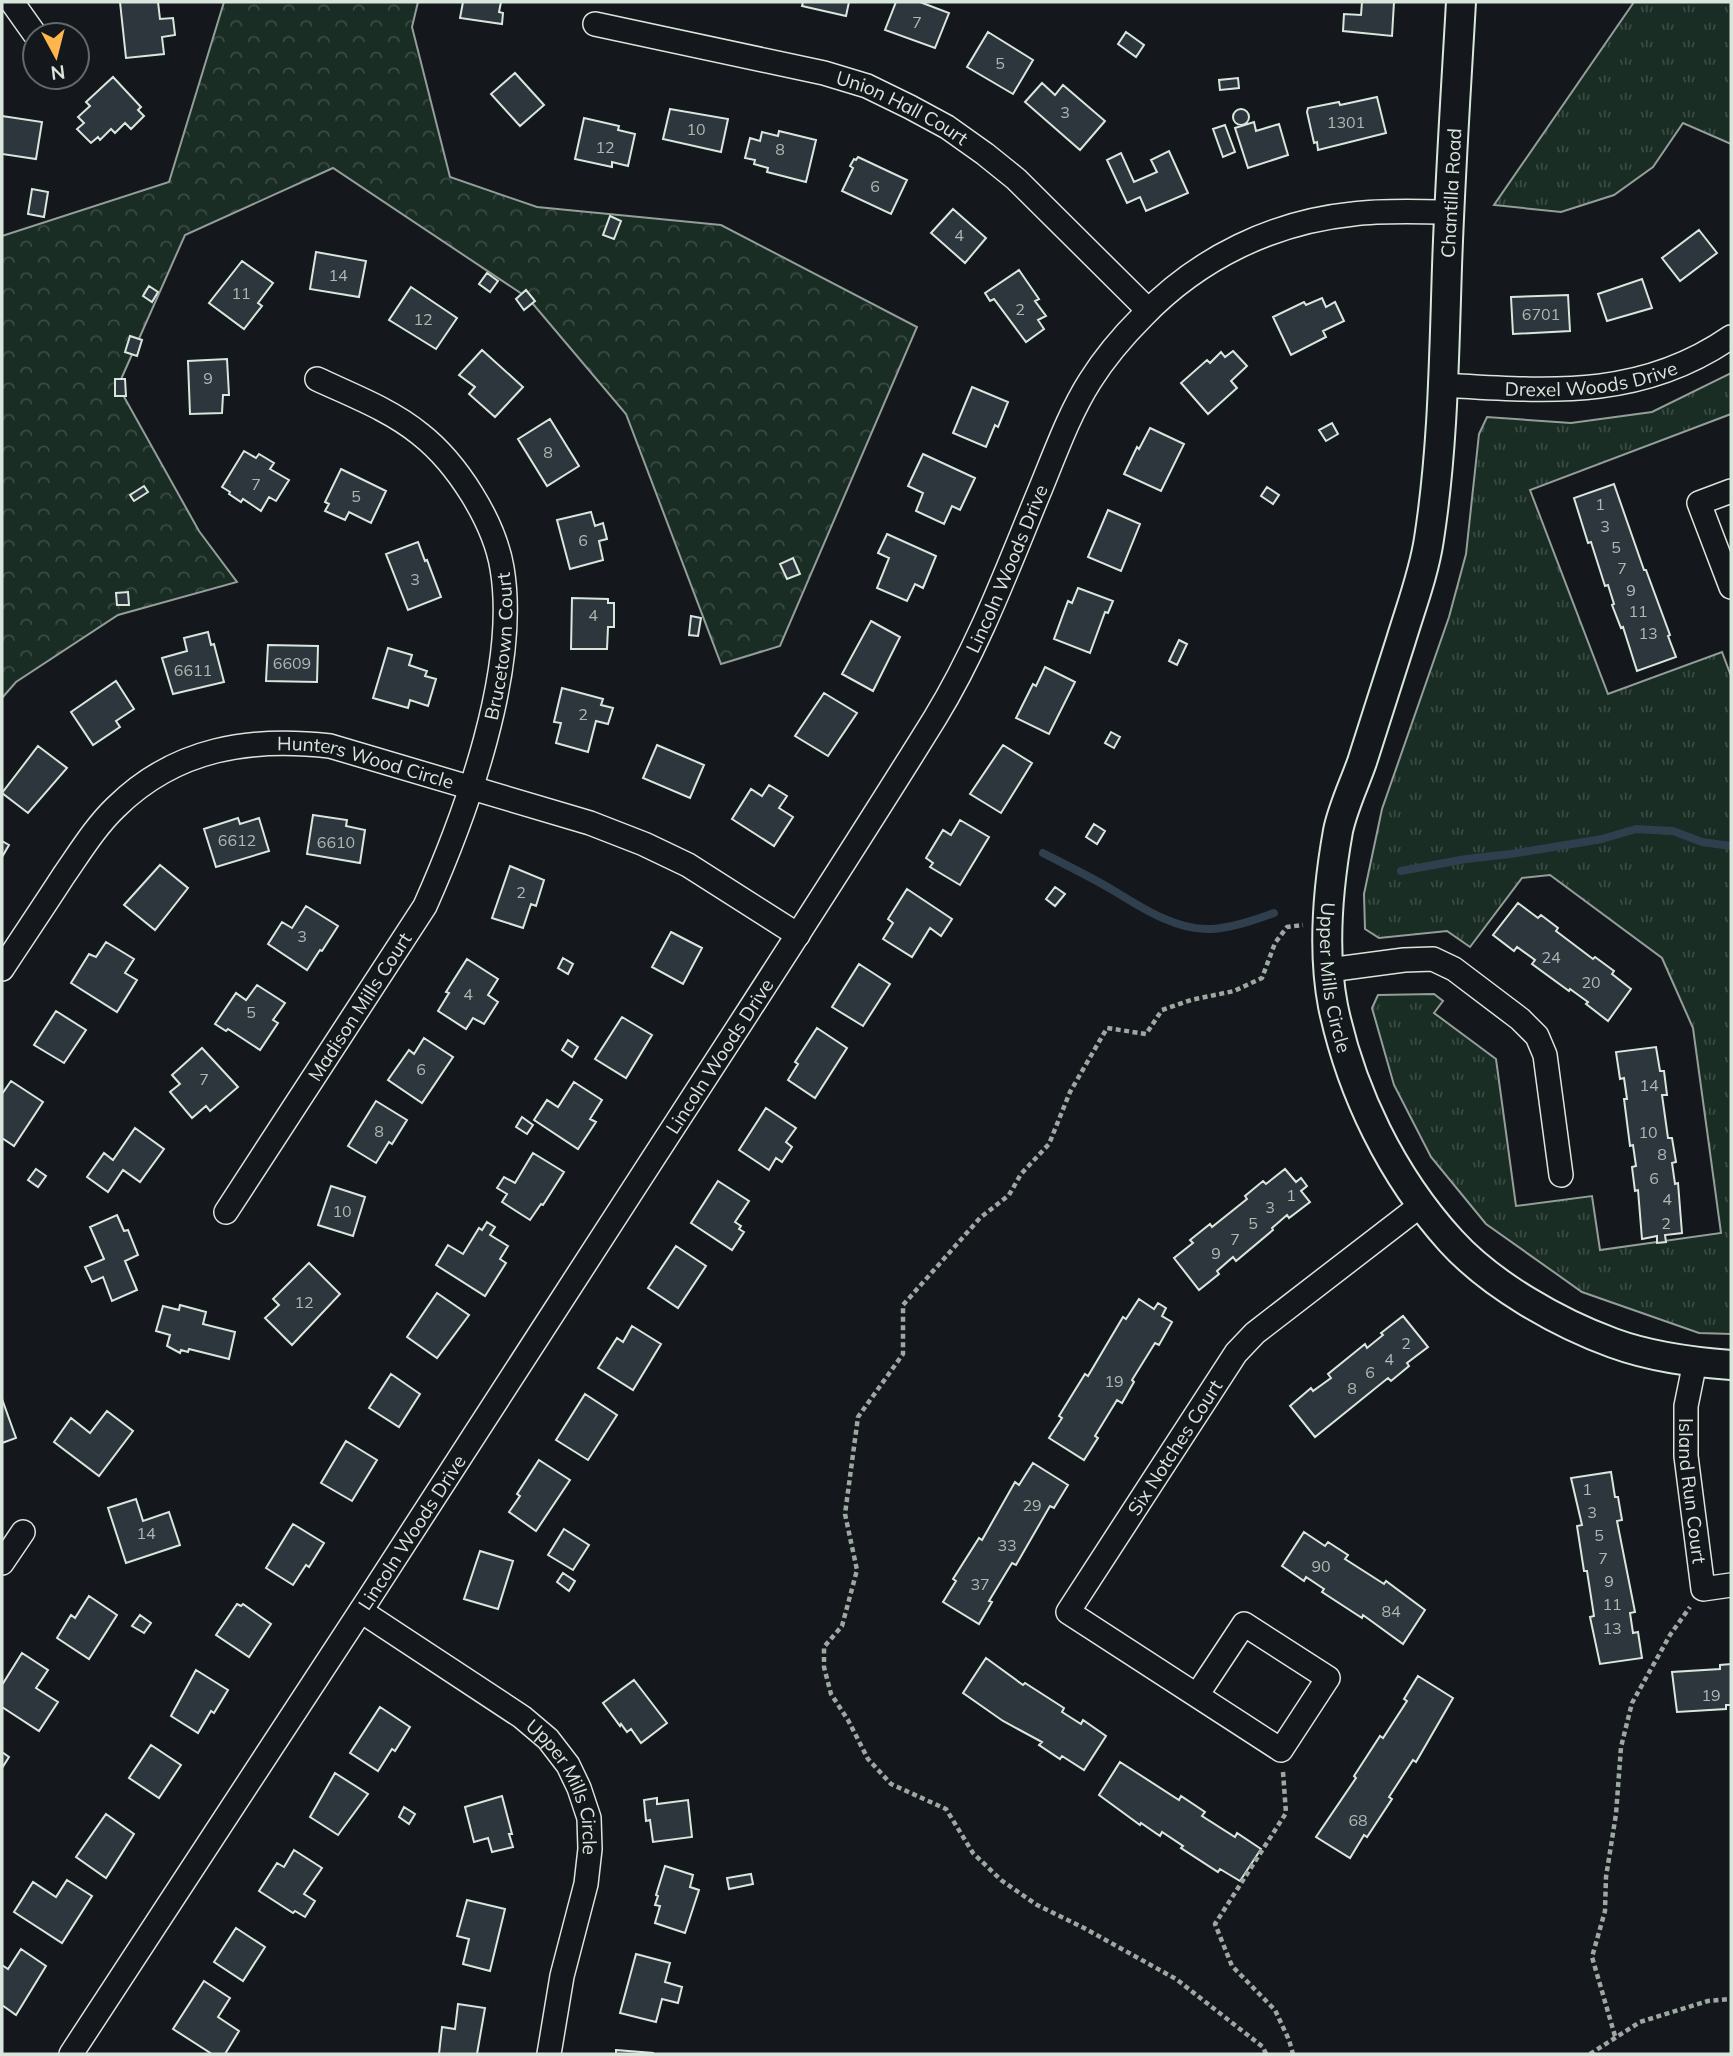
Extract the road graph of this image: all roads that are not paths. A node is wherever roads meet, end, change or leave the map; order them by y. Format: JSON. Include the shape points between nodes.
{"nodes":[{"id":1,"x":12,"y":2,"type":"edge"},
{"id":2,"x":1461,"y":2,"type":"edge"},
{"id":3,"x":25,"y":21,"type":"edge"},
{"id":4,"x":595,"y":24,"type":"dead end"},
{"id":5,"x":1449,"y":212,"type":"junction"},
{"id":6,"x":1149,"y":310,"type":"junction"},
{"id":7,"x":1731,"y":337,"type":"edge"},
{"id":8,"x":317,"y":379,"type":"dead end"},
{"id":9,"x":1443,"y":385,"type":"junction"},
{"id":10,"x":1731,"y":491,"type":"edge"},
{"id":11,"x":1731,"y":587,"type":"edge"},
{"id":12,"x":471,"y":789,"type":"junction"},
{"id":13,"x":797,"y":935,"type":"junction"},
{"id":14,"x":2,"y":969,"type":"edge"},
{"id":15,"x":1329,"y":970,"type":"junction"},
{"id":16,"x":1561,"y":1175,"type":"dead end"},
{"id":17,"x":1421,"y":1205,"type":"junction"},
{"id":18,"x":226,"y":1212,"type":"dead end"},
{"id":19,"x":1695,"y":1362,"type":"junction"},
{"id":20,"x":1731,"y":1365,"type":"edge"},
{"id":21,"x":23,"y":1532,"type":"dead end"},
{"id":22,"x":2,"y":1563,"type":"edge"},
{"id":23,"x":1731,"y":1585,"type":"edge"},
{"id":24,"x":361,"y":1611,"type":"junction"},
{"id":25,"x":1197,"y":1695,"type":"junction"},
{"id":26,"x":71,"y":2054,"type":"edge"},
{"id":27,"x":550,"y":2054,"type":"edge"}],
"edges":[{"from":1,"to":3,"type":"street"},
{"from":2,"to":5,"type":"street","name":"Chantilla Road"},
{"from":4,"to":6,"type":"street","name":"Union Hall Court","via":[[824,73],[867,86],[910,107],[947,127],[1016,179]]},
{"from":5,"to":6,"type":"street","name":"Lincoln Woods Drive","via":[[1352,214],[1270,232],[1201,268]]},
{"from":5,"to":9,"type":"street","name":"Chantilla Road"},
{"from":6,"to":13,"type":"street","name":"Lincoln Woods Drive","via":[[1087,384],[970,656]]},
{"from":7,"to":9,"type":"street","name":"Drexel Woods Drive","via":[[1684,364],[1611,386],[1533,390]]},
{"from":8,"to":12,"type":"street","name":"Brucetown Court","via":[[385,411],[421,434],[474,497],[492,534],[505,591],[504,650]]},
{"from":9,"to":15,"type":"street","name":"Upper Mills Circle","via":[[1429,544],[1339,824],[1327,923]]},
{"from":10,"to":11,"type":"street","via":[[1699,503]]},
{"from":12,"to":13,"type":"street","name":"Hunters Wood Circle","via":[[590,823],[644,844],[688,864]]},
{"from":12,"to":14,"type":"street","name":"Hunters Wood Circle","via":[[330,746],[289,741],[221,748],[182,761],[148,780],[116,807]]},
{"from":12,"to":18,"type":"street","name":"Madison Mills Court","via":[[425,906]]},
{"from":13,"to":24,"type":"street","name":"Lincoln Woods Drive"},
{"from":15,"to":16,"type":"street","via":[[1433,959],[1454,969],[1520,1019],[1537,1036],[1545,1055]]},
{"from":15,"to":17,"type":"street","name":"Upper Mills Circle","via":[[1342,1040],[1369,1116]]},
{"from":17,"to":19,"type":"street","name":"Upper Mills Circle","via":[[1478,1265],[1538,1306],[1616,1344]]},
{"from":17,"to":25,"type":"street","name":"Six Notches Court","via":[[1236,1353],[1069,1612]]},
{"from":19,"to":20,"type":"street","name":"Upper Mills Circle"},
{"from":19,"to":23,"type":"street","name":"Island Run Court","via":[[1686,1406],[1686,1456],[1703,1589]]},
{"from":21,"to":22,"type":"street"},
{"from":24,"to":26,"type":"street","name":"Lincoln Woods Drive"},
{"from":24,"to":27,"type":"street","name":"Upper Mills Circle","via":[[522,1717],[548,1740],[579,1788],[589,1818],[590,1849]]},
{"from":25,"to":25,"type":"street","name":"Six Notches Court","via":[[1281,1750],[1328,1678],[1244,1624]]}]}
